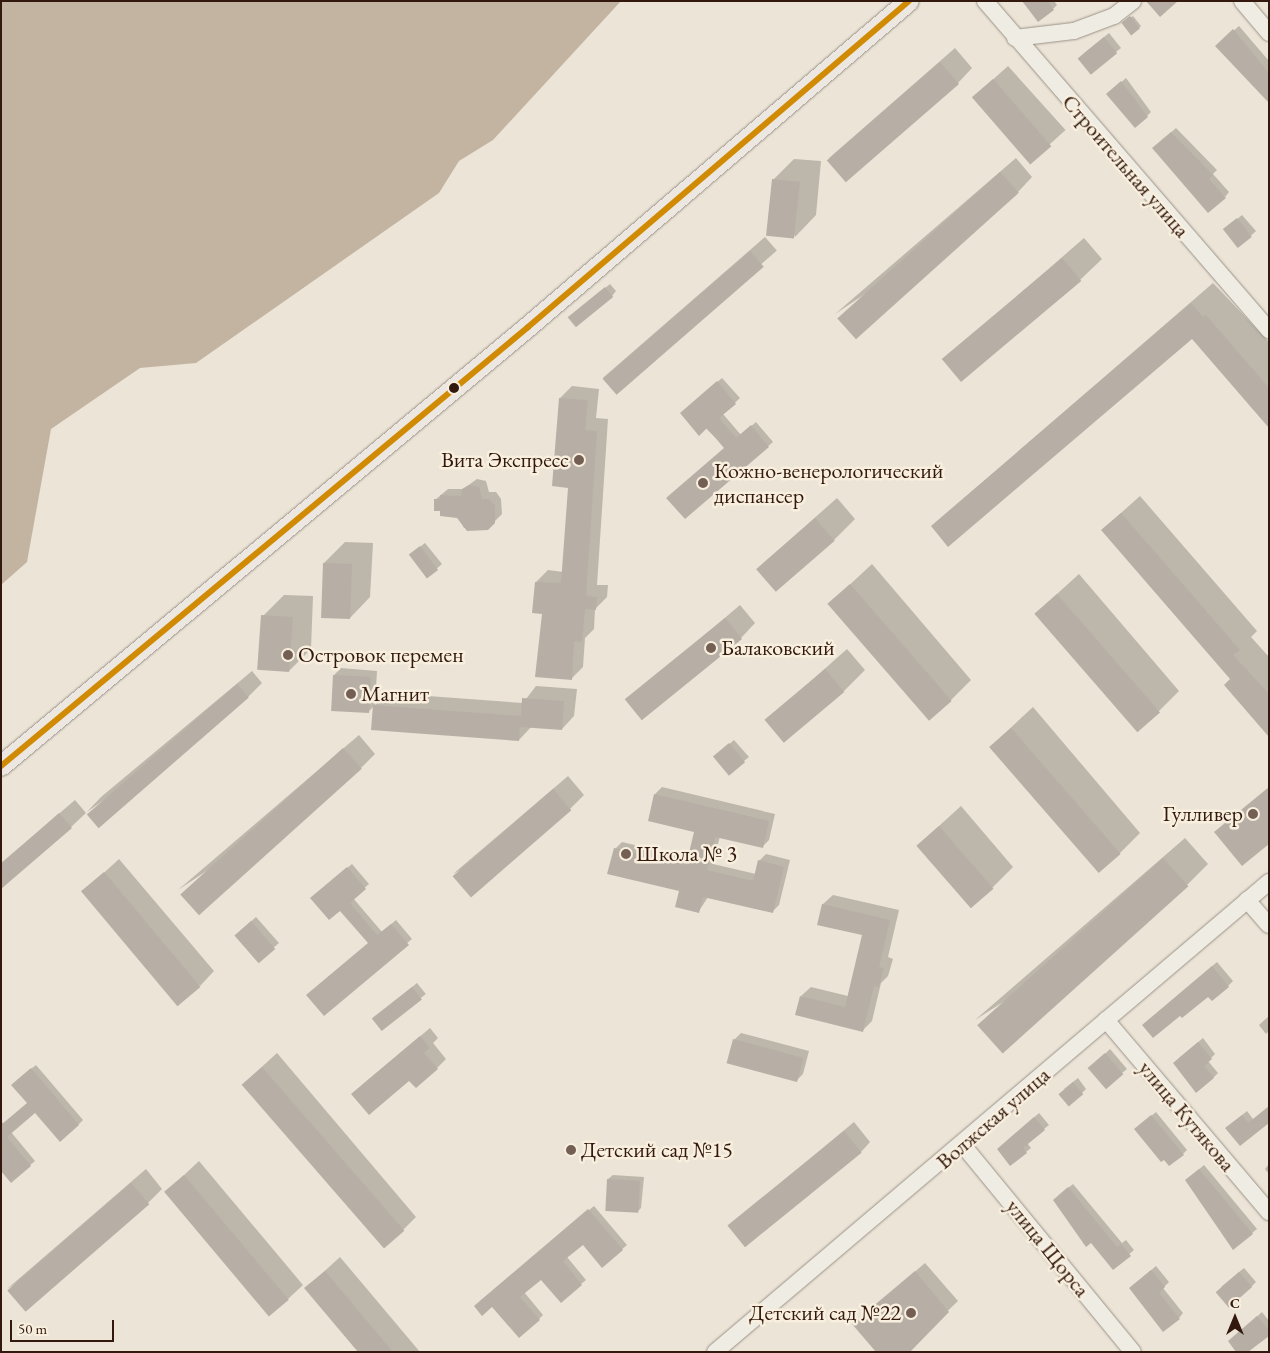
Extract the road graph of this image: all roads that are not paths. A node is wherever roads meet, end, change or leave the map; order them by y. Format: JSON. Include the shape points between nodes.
{"nodes":[{"id":1,"x":909,"y":1,"type":"edge"},
{"id":2,"x":984,"y":1,"type":"edge"},
{"id":3,"x":1133,"y":1,"type":"edge"},
{"id":4,"x":1242,"y":1,"type":"edge"},
{"id":5,"x":1269,"y":33,"type":"edge"},
{"id":6,"x":1016,"y":38,"type":"junction"},
{"id":7,"x":1269,"y":330,"type":"edge"},
{"id":8,"x":1,"y":766,"type":"edge"},
{"id":9,"x":1269,"y":882,"type":"edge"},
{"id":10,"x":1248,"y":900,"type":"junction"},
{"id":11,"x":1269,"y":924,"type":"edge"},
{"id":12,"x":1106,"y":1020,"type":"junction"},
{"id":13,"x":962,"y":1144,"type":"junction"},
{"id":14,"x":1269,"y":1212,"type":"edge"},
{"id":15,"x":715,"y":1352,"type":"edge"},
{"id":16,"x":1133,"y":1352,"type":"edge"}],
"edges":[{"from":1,"to":8,"type":"main road","via":[[528,327]]},
{"from":2,"to":6,"type":"street","name":"Строительная улица"},
{"from":3,"to":6,"type":"street","via":[[1114,16],[1074,31]]},
{"from":4,"to":5,"type":"street"},
{"from":6,"to":7,"type":"street","name":"Строительная улица"},
{"from":9,"to":10,"type":"street","name":"Волжская улица"},
{"from":10,"to":11,"type":"street"},
{"from":10,"to":12,"type":"street","name":"Волжская улица"},
{"from":12,"to":13,"type":"street","name":"Волжская улица"},
{"from":12,"to":14,"type":"street","name":"улица Кутякова"},
{"from":13,"to":15,"type":"street","name":"Волжская улица"},
{"from":13,"to":16,"type":"street","name":"улица Щорса"}]}
